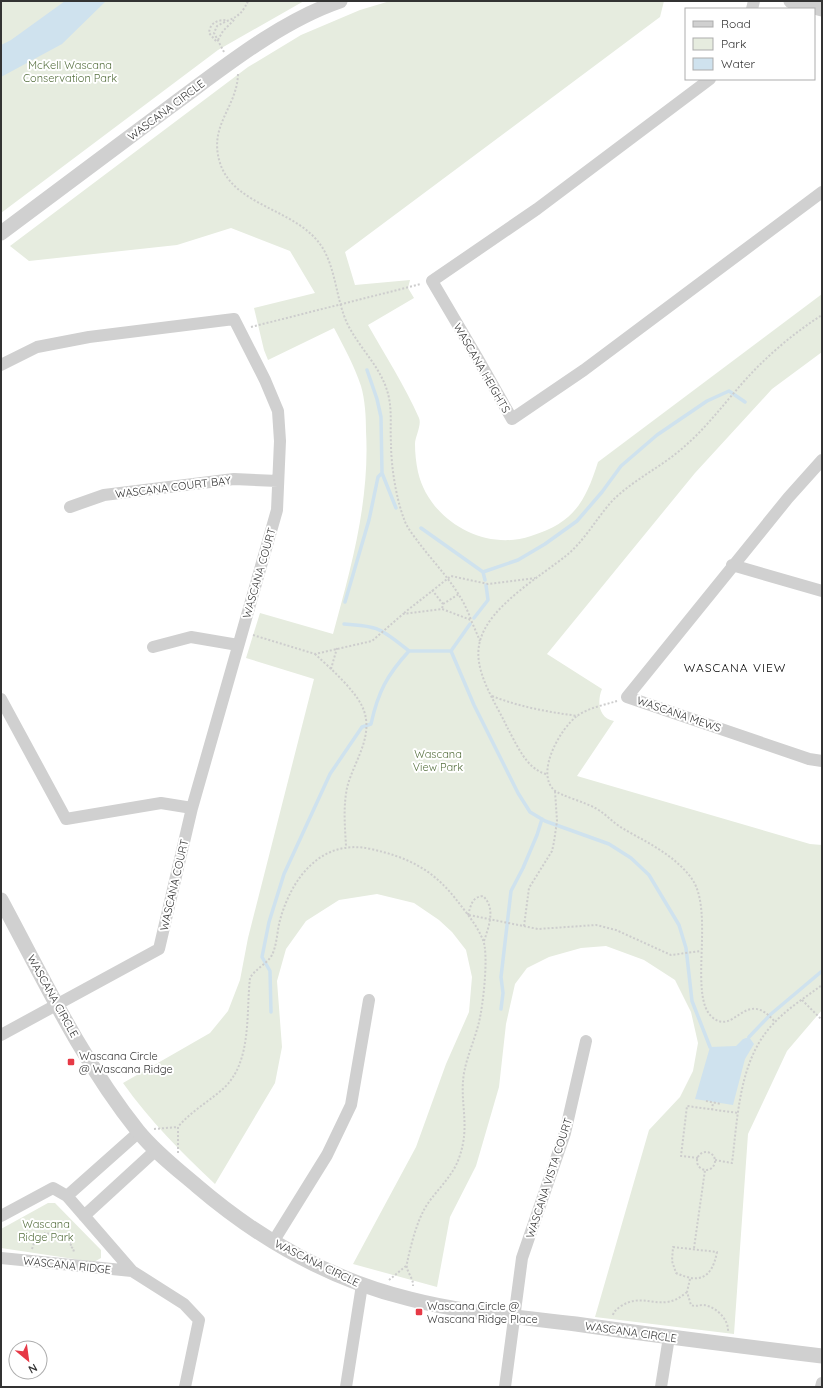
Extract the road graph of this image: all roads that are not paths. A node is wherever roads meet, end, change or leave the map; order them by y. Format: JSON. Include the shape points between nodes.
{"nodes":[{"id":1,"x":340,"y":1,"type":"edge"},
{"id":2,"x":791,"y":1,"type":"edge"},
{"id":3,"x":822,"y":9,"type":"edge"},
{"id":4,"x":709,"y":80,"type":"edge"},
{"id":5,"x":822,"y":192,"type":"edge"},
{"id":6,"x":1,"y":233,"type":"edge"},
{"id":7,"x":1,"y":365,"type":"edge"},
{"id":8,"x":822,"y":460,"type":"edge"},
{"id":9,"x":278,"y":481,"type":"junction"},
{"id":10,"x":70,"y":507,"type":"dead end"},
{"id":11,"x":732,"y":565,"type":"junction"},
{"id":12,"x":822,"y":591,"type":"edge"},
{"id":13,"x":238,"y":645,"type":"junction"},
{"id":14,"x":153,"y":647,"type":"dead end"},
{"id":15,"x":1,"y":699,"type":"edge"},
{"id":16,"x":822,"y":760,"type":"edge"},
{"id":17,"x":192,"y":808,"type":"junction"},
{"id":18,"x":1,"y":900,"type":"edge"},
{"id":19,"x":369,"y":1000,"type":"dead end"},
{"id":20,"x":57,"y":1005,"type":"junction"},
{"id":21,"x":1,"y":1035,"type":"edge"},
{"id":22,"x":586,"y":1041,"type":"dead end"},
{"id":23,"x":139,"y":1132,"type":"junction"},
{"id":24,"x":156,"y":1150,"type":"junction"},
{"id":25,"x":67,"y":1196,"type":"junction"},
{"id":26,"x":1,"y":1216,"type":"edge"},
{"id":27,"x":84,"y":1216,"type":"junction"},
{"id":28,"x":273,"y":1242,"type":"junction"},
{"id":29,"x":1,"y":1258,"type":"edge"},
{"id":30,"x":132,"y":1272,"type":"junction"},
{"id":31,"x":362,"y":1285,"type":"junction"},
{"id":32,"x":514,"y":1316,"type":"junction"},
{"id":33,"x":668,"y":1337,"type":"junction"},
{"id":34,"x":822,"y":1356,"type":"edge"},
{"id":35,"x":822,"y":1383,"type":"edge"},
{"id":36,"x":185,"y":1387,"type":"edge"},
{"id":37,"x":346,"y":1387,"type":"edge"},
{"id":38,"x":505,"y":1387,"type":"edge"},
{"id":39,"x":661,"y":1387,"type":"edge"},
{"id":40,"x":821,"y":1387,"type":"edge"}],
"edges":[{"from":1,"to":6,"type":"street","name":"WASCANA CIRCLE","via":[[325,6],[275,33],[230,62]]},
{"from":2,"to":3,"type":"street"},
{"from":4,"to":5,"type":"street","name":"WASCANA HEIGHTS","via":[[537,209],[432,281],[512,419],[584,370]]},
{"from":7,"to":9,"type":"street","name":"WASCANA COURT","via":[[38,347],[89,337],[234,319],[266,380],[278,411]]},
{"from":8,"to":11,"type":"street","name":"WASCANA MEWS"},
{"from":9,"to":10,"type":"street","name":"WASCANA COURT BAY","via":[[234,479],[104,495]]},
{"from":9,"to":13,"type":"street","name":"WASCANA COURT","via":[[277,510]]},
{"from":11,"to":12,"type":"street"},
{"from":11,"to":16,"type":"street","name":"WASCANA MEWS","via":[[627,697],[810,759]]},
{"from":13,"to":14,"type":"street","via":[[191,637]]},
{"from":13,"to":17,"type":"street","name":"WASCANA COURT"},
{"from":15,"to":17,"type":"street","via":[[66,819],[160,803]]},
{"from":17,"to":20,"type":"street","name":"WASCANA COURT","via":[[159,949]]},
{"from":18,"to":20,"type":"street","name":"WASCANA CIRCLE"},
{"from":19,"to":28,"type":"street","via":[[351,1105],[327,1155]]},
{"from":20,"to":21,"type":"street"},
{"from":20,"to":23,"type":"street","name":"WASCANA CIRCLE","via":[[106,1086]]},
{"from":22,"to":32,"type":"street","name":"WASCANA VISTA COURT","via":[[565,1132],[522,1258]]},
{"from":23,"to":24,"type":"street","name":"WASCANA CIRCLE"},
{"from":23,"to":25,"type":"street"},
{"from":24,"to":27,"type":"street"},
{"from":24,"to":28,"type":"street","name":"WASCANA CIRCLE","via":[[226,1211]]},
{"from":25,"to":26,"type":"street","name":"WASCANA RIDGE","via":[[52,1188]]},
{"from":25,"to":27,"type":"street","name":"WASCANA RIDGE"},
{"from":27,"to":30,"type":"street","name":"WASCANA RIDGE"},
{"from":28,"to":31,"type":"street","name":"WASCANA CIRCLE","via":[[330,1272]]},
{"from":29,"to":30,"type":"street","name":"WASCANA RIDGE"},
{"from":30,"to":36,"type":"street","name":"WASCANA RIDGE","via":[[184,1304],[199,1320]]},
{"from":31,"to":32,"type":"street","name":"WASCANA CIRCLE","via":[[410,1299]]},
{"from":31,"to":37,"type":"street"},
{"from":32,"to":33,"type":"street","name":"WASCANA CIRCLE"},
{"from":32,"to":38,"type":"street","name":"WASCANA VISTA COURT"},
{"from":33,"to":34,"type":"street","name":"WASCANA CIRCLE"},
{"from":33,"to":39,"type":"street"},
{"from":35,"to":40,"type":"street"}]}
